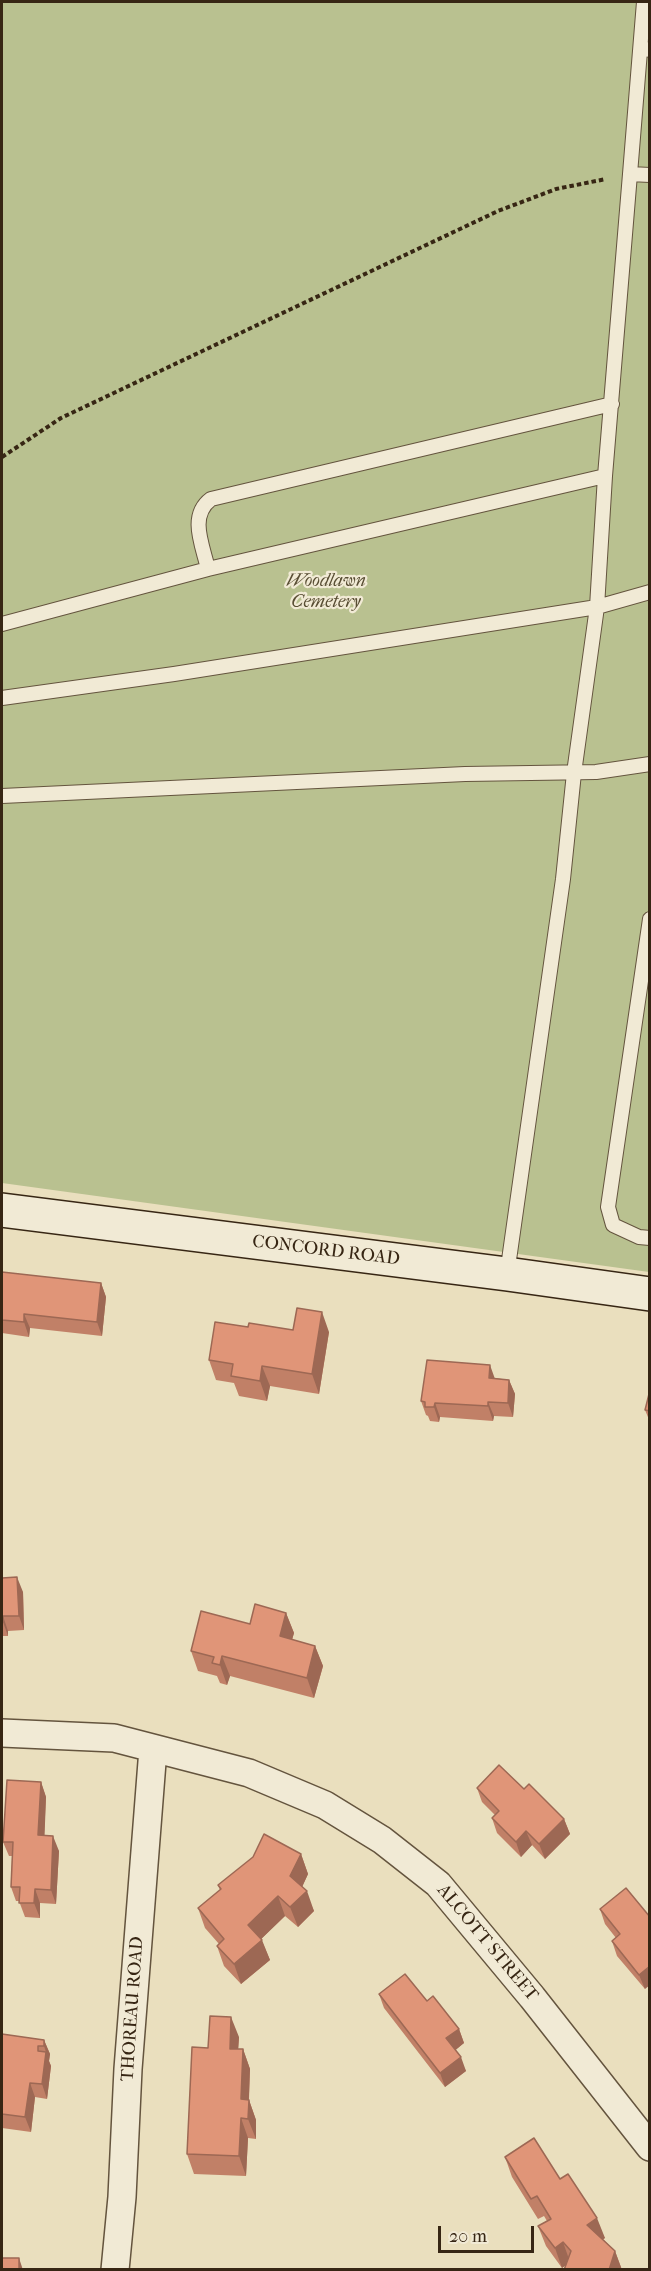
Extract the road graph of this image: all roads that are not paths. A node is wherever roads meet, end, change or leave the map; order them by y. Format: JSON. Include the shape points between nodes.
{"nodes":[{"id":1,"x":644,"y":2,"type":"edge"},
{"id":2,"x":645,"y":50,"type":"edge"},
{"id":3,"x":630,"y":174,"type":"junction"},
{"id":4,"x":650,"y":175,"type":"edge"},
{"id":5,"x":612,"y":404,"type":"junction"},
{"id":6,"x":605,"y":476,"type":"junction"},
{"id":7,"x":208,"y":569,"type":"junction"},
{"id":8,"x":650,"y":592,"type":"edge"},
{"id":9,"x":597,"y":607,"type":"junction"},
{"id":10,"x":2,"y":624,"type":"edge"},
{"id":11,"x":2,"y":698,"type":"edge"},
{"id":12,"x":650,"y":764,"type":"edge"},
{"id":13,"x":574,"y":773,"type":"junction"},
{"id":14,"x":2,"y":796,"type":"edge"},
{"id":15,"x":650,"y":919,"type":"edge"},
{"id":16,"x":2,"y":1210,"type":"edge"},
{"id":17,"x":650,"y":1238,"type":"edge"},
{"id":18,"x":507,"y":1274,"type":"junction"},
{"id":19,"x":650,"y":1294,"type":"edge"},
{"id":20,"x":2,"y":1733,"type":"edge"},
{"id":21,"x":153,"y":1749,"type":"junction"},
{"id":22,"x":650,"y":2147,"type":"edge"},
{"id":23,"x":115,"y":2270,"type":"edge"}],
"edges":[{"from":1,"to":2,"type":"lane"},
{"from":2,"to":3,"type":"lane"},
{"from":3,"to":4,"type":"lane"},
{"from":3,"to":5,"type":"lane"},
{"from":5,"to":6,"type":"lane"},
{"from":5,"to":7,"type":"lane","via":[[210,499],[201,508],[198,519]]},
{"from":6,"to":7,"type":"lane"},
{"from":6,"to":9,"type":"lane"},
{"from":7,"to":10,"type":"lane"},
{"from":8,"to":9,"type":"lane"},
{"from":9,"to":11,"type":"lane"},
{"from":9,"to":13,"type":"lane"},
{"from":12,"to":13,"type":"lane"},
{"from":13,"to":14,"type":"lane","via":[[465,774]]},
{"from":13,"to":18,"type":"lane","via":[[563,879]]},
{"from":15,"to":17,"type":"lane","via":[[608,1207],[613,1225]]},
{"from":16,"to":18,"type":"street","name":"CONCORD ROAD"},
{"from":18,"to":19,"type":"street","name":"CONCORD ROAD"},
{"from":20,"to":21,"type":"street","name":"ALCOTT STREET","via":[[114,1738]]},
{"from":21,"to":22,"type":"street","name":"ALCOTT STREET","via":[[249,1773],[325,1805],[382,1840],[438,1884]]},
{"from":21,"to":23,"type":"street","name":"THOREAU ROAD"}]}
